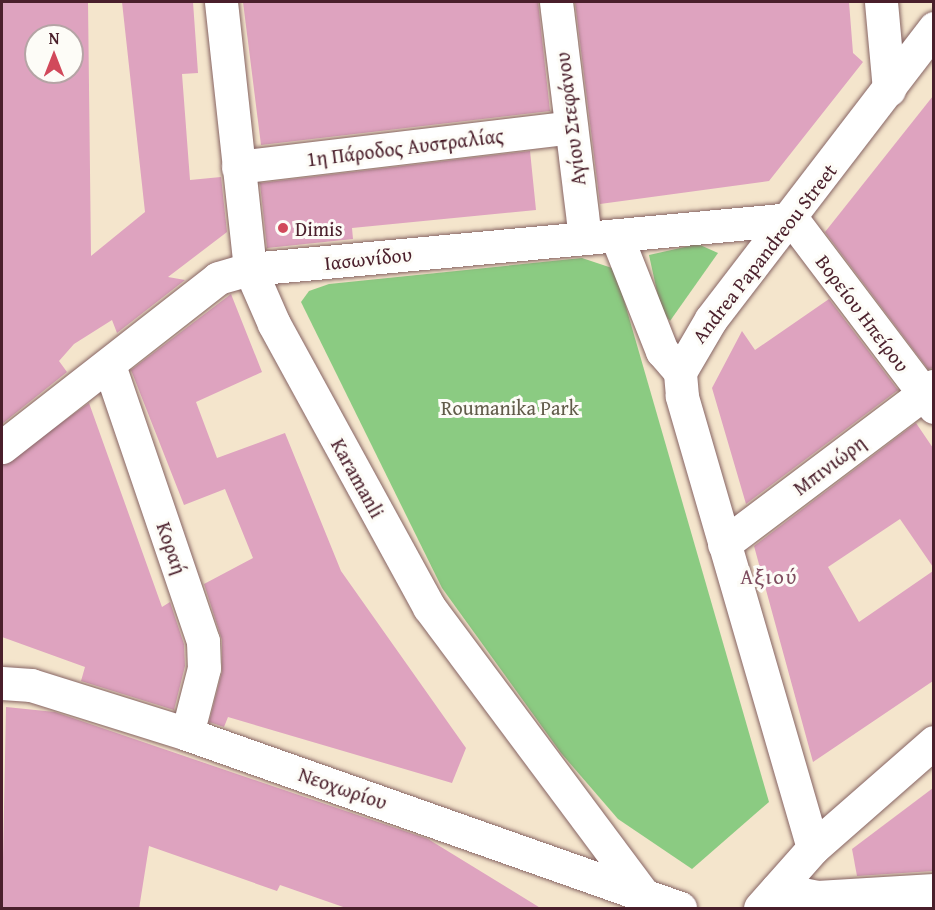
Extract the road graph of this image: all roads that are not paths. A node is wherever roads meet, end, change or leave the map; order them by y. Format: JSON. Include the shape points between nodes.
{"nodes":[{"id":1,"x":221,"y":2,"type":"edge"},
{"id":2,"x":556,"y":2,"type":"edge"},
{"id":3,"x":881,"y":2,"type":"edge"},
{"id":4,"x":933,"y":28,"type":"edge"},
{"id":5,"x":890,"y":90,"type":"junction"},
{"id":6,"x":571,"y":127,"type":"junction"},
{"id":7,"x":238,"y":167,"type":"junction"},
{"id":8,"x":792,"y":219,"type":"junction"},
{"id":9,"x":601,"y":236,"type":"junction"},
{"id":10,"x":250,"y":269,"type":"junction"},
{"id":11,"x":109,"y":365,"type":"junction"},
{"id":12,"x":680,"y":372,"type":"junction"},
{"id":13,"x":930,"y":395,"type":"edge"},
{"id":14,"x":2,"y":447,"type":"edge"},
{"id":15,"x":724,"y":544,"type":"junction"},
{"id":16,"x":2,"y":683,"type":"edge"},
{"id":17,"x":187,"y":734,"type":"junction"},
{"id":18,"x":933,"y":742,"type":"edge"},
{"id":19,"x":813,"y":848,"type":"junction"},
{"id":20,"x":933,"y":890,"type":"edge"},
{"id":21,"x":642,"y":893,"type":"junction"},
{"id":22,"x":768,"y":899,"type":"edge"},
{"id":23,"x":680,"y":909,"type":"edge"}],
"edges":[{"from":1,"to":7,"type":"street","name":"Karamanli"},
{"from":2,"to":6,"type":"street","name":"Αγίου Στεφάνου"},
{"from":3,"to":5,"type":"street"},
{"from":4,"to":5,"type":"street","name":"Andrea Papandreou Street"},
{"from":5,"to":8,"type":"street","name":"Andrea Papandreou Street"},
{"from":6,"to":7,"type":"street","name":"1η Πάροδος Αυστραλίας"},
{"from":6,"to":9,"type":"street","name":"Αγίου Στεφάνου"},
{"from":7,"to":10,"type":"street","name":"Karamanli"},
{"from":8,"to":9,"type":"street","name":"Ιασωνίδου"},
{"from":8,"to":12,"type":"street","name":"Andrea Papandreou Street","via":[[711,318]]},
{"from":8,"to":13,"type":"street","name":"Βορείου Ηπείρου"},
{"from":9,"to":10,"type":"street","name":"Ιασωνίδου"},
{"from":9,"to":12,"type":"street","name":"Αγίου Στεφάνου","via":[[662,351]]},
{"from":10,"to":11,"type":"street","name":"Ιασωνίδου","via":[[219,278]]},
{"from":10,"to":21,"type":"street","name":"Karamanli","via":[[274,324],[429,607]]},
{"from":11,"to":14,"type":"street","name":"Ιασωνίδου"},
{"from":11,"to":17,"type":"street","name":"Κοραή","via":[[203,641],[204,668]]},
{"from":12,"to":15,"type":"street"},
{"from":13,"to":15,"type":"street","name":"Μπινιώρη"},
{"from":15,"to":19,"type":"street"},
{"from":16,"to":17,"type":"street","name":"Νεοχωρίου","via":[[31,685]]},
{"from":17,"to":21,"type":"street","name":"Νεοχωρίου"},
{"from":18,"to":19,"type":"street"},
{"from":19,"to":22,"type":"street"},
{"from":20,"to":22,"type":"street"},
{"from":21,"to":23,"type":"street","name":"Νεοχωρίου"}]}
